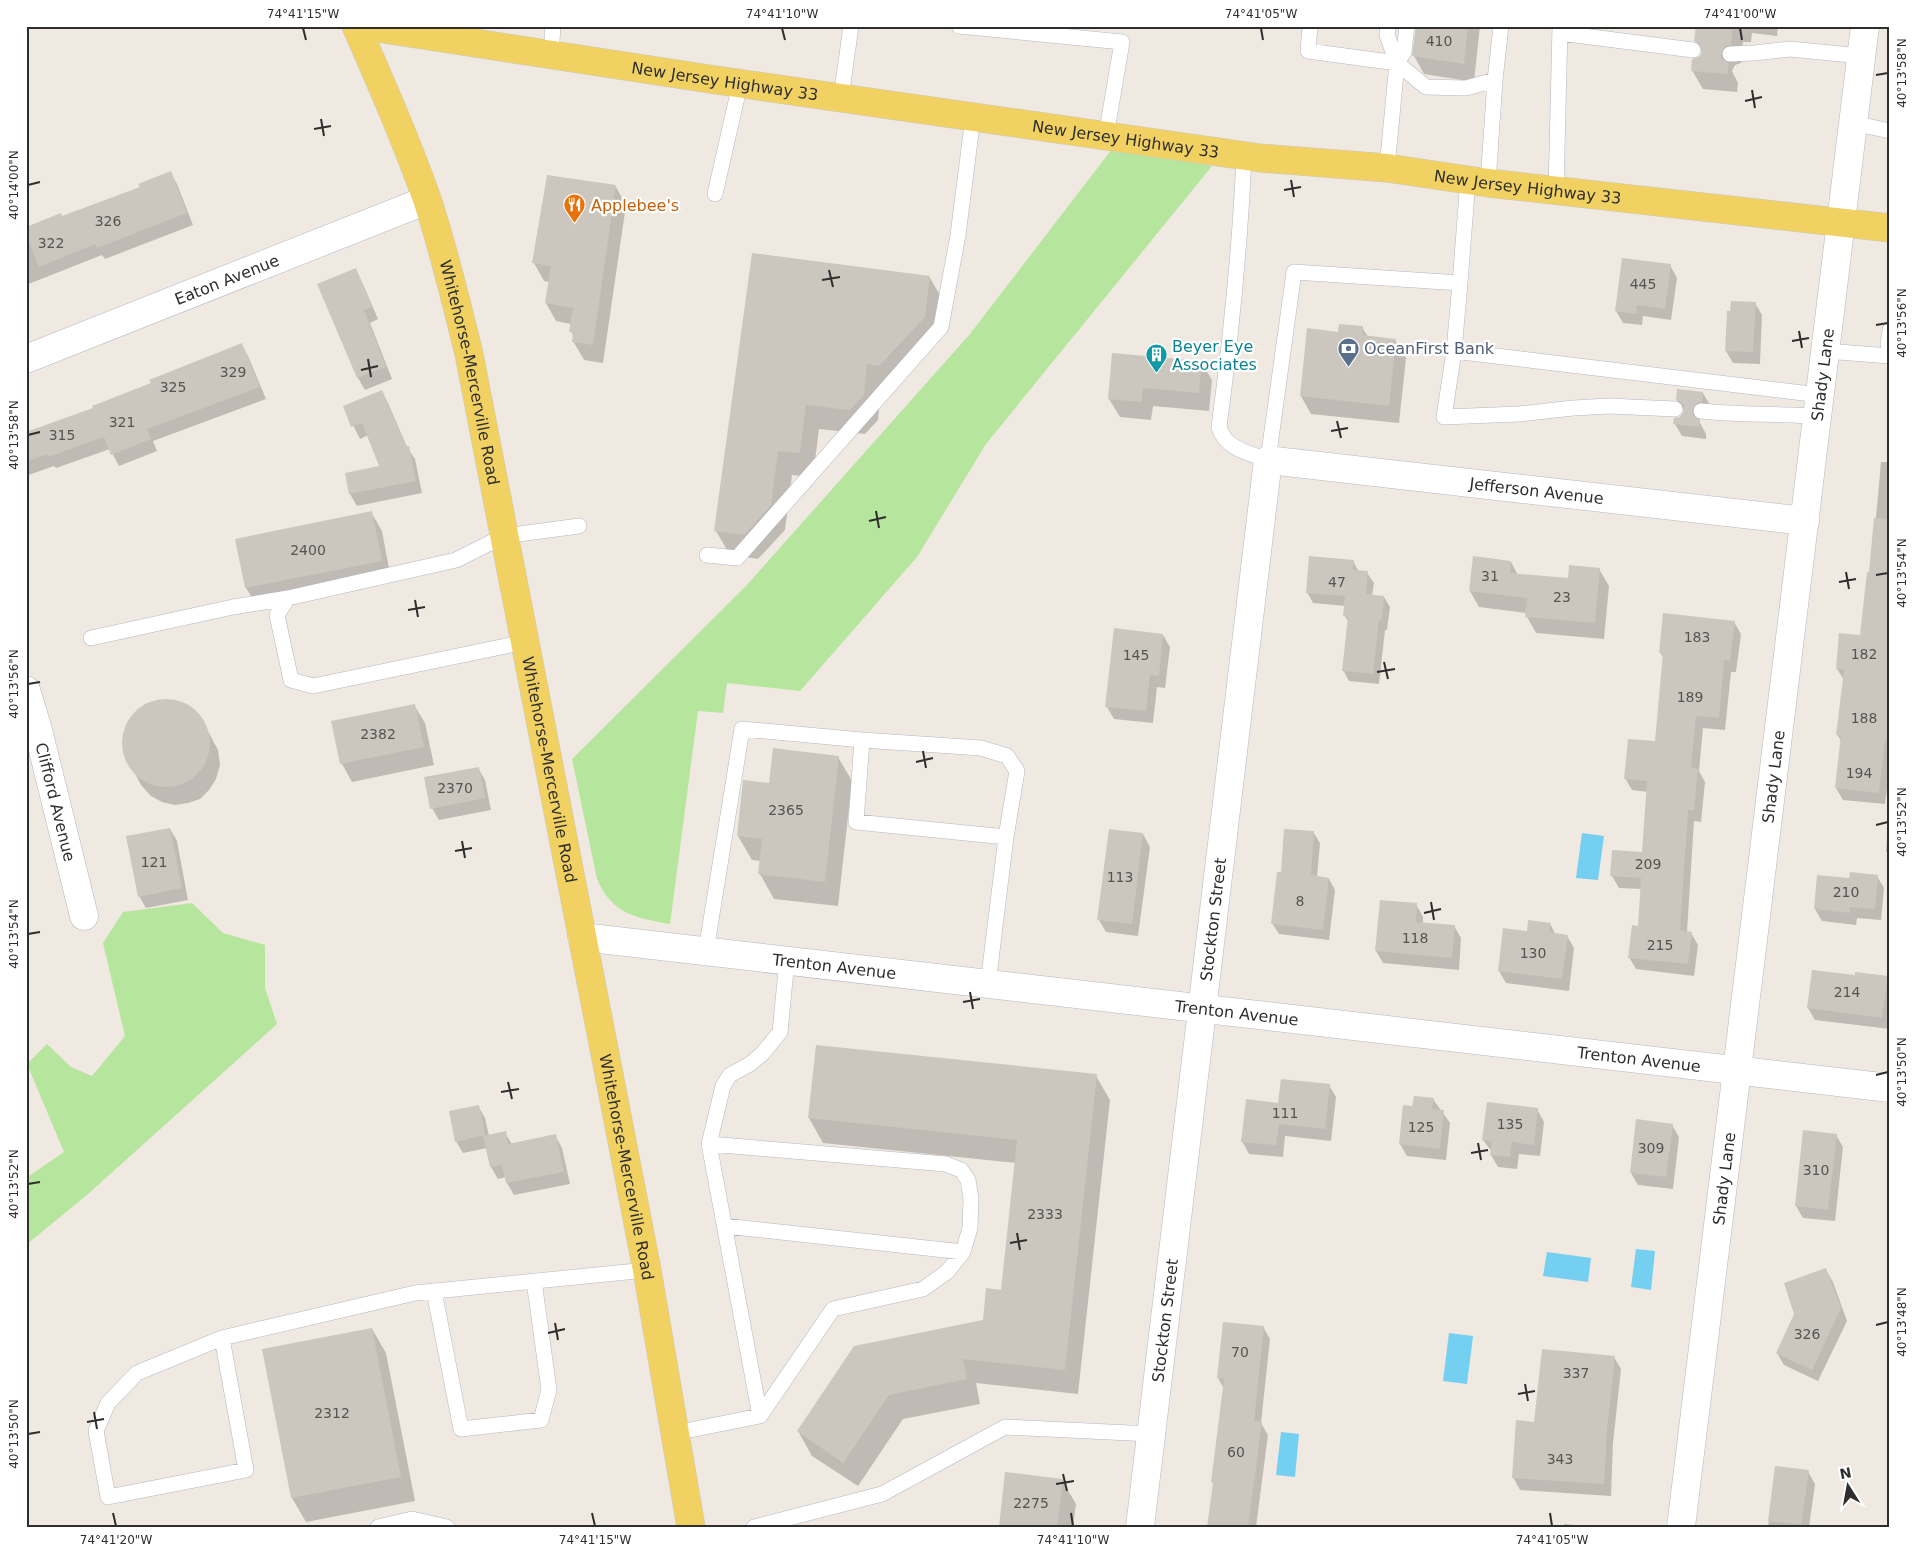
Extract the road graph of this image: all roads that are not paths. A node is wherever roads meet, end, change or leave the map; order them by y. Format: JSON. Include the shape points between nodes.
{"nodes":[{"id":1,"x":356,"y":26,"type":"edge"},
{"id":2,"x":364,"y":26,"type":"edge"},
{"id":3,"x":553,"y":26,"type":"edge"},
{"id":4,"x":851,"y":26,"type":"edge"},
{"id":5,"x":959,"y":26,"type":"edge"},
{"id":6,"x":1310,"y":26,"type":"edge"},
{"id":7,"x":1388,"y":26,"type":"edge"},
{"id":8,"x":1407,"y":26,"type":"edge"},
{"id":9,"x":1488,"y":26,"type":"edge"},
{"id":10,"x":1501,"y":26,"type":"edge"},
{"id":11,"x":1865,"y":26,"type":"edge"},
{"id":12,"x":1560,"y":29,"type":"edge"},
{"id":13,"x":1693,"y":50,"type":"dead end"},
{"id":14,"x":1498,"y":52,"type":"junction"},
{"id":15,"x":1730,"y":54,"type":"dead end"},
{"id":16,"x":551,"y":55,"type":"junction"},
{"id":17,"x":1861,"y":56,"type":"junction"},
{"id":18,"x":1397,"y":63,"type":"junction"},
{"id":19,"x":1495,"y":80,"type":"junction"},
{"id":20,"x":740,"y":84,"type":"junction"},
{"id":21,"x":842,"y":98,"type":"junction"},
{"id":22,"x":973,"y":117,"type":"junction"},
{"id":23,"x":1853,"y":123,"type":"junction"},
{"id":24,"x":1890,"y":131,"type":"edge"},
{"id":25,"x":1106,"y":136,"type":"junction"},
{"id":26,"x":1244,"y":156,"type":"junction"},
{"id":27,"x":1387,"y":168,"type":"junction"},
{"id":28,"x":1478,"y":182,"type":"junction"},
{"id":29,"x":1556,"y":191,"type":"junction"},
{"id":30,"x":715,"y":194,"type":"dead end"},
{"id":31,"x":427,"y":200,"type":"junction"},
{"id":32,"x":1841,"y":223,"type":"junction"},
{"id":33,"x":1890,"y":228,"type":"edge"},
{"id":34,"x":1460,"y":283,"type":"junction"},
{"id":35,"x":1890,"y":330,"type":"edge"},
{"id":36,"x":1890,"y":350,"type":"edge"},
{"id":37,"x":1454,"y":351,"type":"junction"},
{"id":38,"x":1825,"y":351,"type":"junction"},
{"id":39,"x":1890,"y":356,"type":"edge"},
{"id":40,"x":26,"y":359,"type":"edge"},
{"id":41,"x":1819,"y":405,"type":"junction"},
{"id":42,"x":1675,"y":409,"type":"dead end"},
{"id":43,"x":1701,"y":411,"type":"dead end"},
{"id":44,"x":1268,"y":460,"type":"junction"},
{"id":45,"x":1804,"y":521,"type":"junction"},
{"id":46,"x":579,"y":526,"type":"dead end"},
{"id":47,"x":504,"y":536,"type":"junction"},
{"id":48,"x":707,"y":555,"type":"dead end"},
{"id":49,"x":288,"y":598,"type":"junction"},
{"id":50,"x":91,"y":638,"type":"dead end"},
{"id":51,"x":525,"y":642,"type":"junction"},
{"id":52,"x":26,"y":690,"type":"edge"},
{"id":53,"x":32,"y":735,"type":"edge"},
{"id":54,"x":862,"y":740,"type":"junction"},
{"id":55,"x":1006,"y":838,"type":"junction"},
{"id":56,"x":84,"y":916,"type":"dead end"},
{"id":57,"x":582,"y":937,"type":"junction"},
{"id":58,"x":706,"y":951,"type":"junction"},
{"id":59,"x":787,"y":960,"type":"junction"},
{"id":60,"x":988,"y":984,"type":"junction"},
{"id":61,"x":1202,"y":1008,"type":"junction"},
{"id":62,"x":1738,"y":1070,"type":"junction"},
{"id":63,"x":1890,"y":1088,"type":"edge"},
{"id":64,"x":709,"y":1144,"type":"junction"},
{"id":65,"x":725,"y":1226,"type":"junction"},
{"id":66,"x":963,"y":1252,"type":"junction"},
{"id":67,"x":647,"y":1270,"type":"junction"},
{"id":68,"x":534,"y":1281,"type":"junction"},
{"id":69,"x":434,"y":1291,"type":"junction"},
{"id":70,"x":222,"y":1338,"type":"junction"},
{"id":71,"x":760,"y":1416,"type":"junction"},
{"id":72,"x":675,"y":1433,"type":"junction"},
{"id":73,"x":1151,"y":1434,"type":"junction"},
{"id":74,"x":378,"y":1527,"type":"edge"},
{"id":75,"x":447,"y":1527,"type":"edge"},
{"id":76,"x":691,"y":1527,"type":"edge"},
{"id":77,"x":754,"y":1527,"type":"edge"},
{"id":78,"x":1140,"y":1527,"type":"edge"},
{"id":79,"x":1681,"y":1527,"type":"edge"}],
"edges":[{"from":1,"to":31,"type":"main road","name":"Whitehorse-Mercerville Road"},
{"from":2,"to":16,"type":"main road","name":"New Jersey Highway 33"},
{"from":3,"to":16,"type":"lane"},
{"from":4,"to":21,"type":"lane"},
{"from":5,"to":25,"type":"lane","via":[[1122,42]]},
{"from":6,"to":18,"type":"lane","via":[[1308,52]]},
{"from":7,"to":18,"type":"lane","via":[[1387,35]]},
{"from":8,"to":18,"type":"lane","via":[[1404,52]]},
{"from":9,"to":14,"type":"lane"},
{"from":10,"to":14,"type":"lane"},
{"from":11,"to":17,"type":"street","name":"Shady Lane"},
{"from":12,"to":13,"type":"lane"},
{"from":12,"to":29,"type":"lane"},
{"from":14,"to":19,"type":"lane"},
{"from":15,"to":17,"type":"lane","via":[[1790,49]]},
{"from":16,"to":20,"type":"main road","name":"New Jersey Highway 33"},
{"from":17,"to":23,"type":"street","name":"Shady Lane"},
{"from":18,"to":19,"type":"lane","via":[[1426,87],[1466,88]]},
{"from":18,"to":27,"type":"lane"},
{"from":19,"to":28,"type":"lane"},
{"from":20,"to":21,"type":"main road","name":"New Jersey Highway 33"},
{"from":20,"to":30,"type":"lane"},
{"from":21,"to":22,"type":"main road","name":"New Jersey Highway 33"},
{"from":22,"to":25,"type":"main road","name":"New Jersey Highway 33"},
{"from":22,"to":48,"type":"lane","via":[[942,327],[737,558]]},
{"from":23,"to":24,"type":"lane"},
{"from":23,"to":32,"type":"street","name":"Shady Lane"},
{"from":25,"to":26,"type":"main road","name":"New Jersey Highway 33"},
{"from":26,"to":27,"type":"main road","name":"New Jersey Highway 33"},
{"from":26,"to":44,"type":"lane","via":[[1236,280],[1219,427],[1227,442]]},
{"from":27,"to":28,"type":"main road","name":"New Jersey Highway 33"},
{"from":28,"to":29,"type":"main road","name":"New Jersey Highway 33"},
{"from":28,"to":34,"type":"lane"},
{"from":29,"to":32,"type":"main road","name":"New Jersey Highway 33"},
{"from":31,"to":40,"type":"street","name":"Eaton Avenue"},
{"from":31,"to":47,"type":"main road","name":"Whitehorse-Mercerville Road","via":[[469,354]]},
{"from":32,"to":33,"type":"main road","name":"New Jersey Highway 33"},
{"from":32,"to":38,"type":"street","name":"Shady Lane"},
{"from":34,"to":37,"type":"lane"},
{"from":34,"to":44,"type":"lane","via":[[1294,272]]},
{"from":35,"to":36,"type":"lane"},
{"from":37,"to":41,"type":"lane"},
{"from":37,"to":42,"type":"lane","via":[[1444,417],[1609,406]]},
{"from":38,"to":39,"type":"lane"},
{"from":38,"to":41,"type":"street","name":"Shady Lane"},
{"from":41,"to":43,"type":"lane","via":[[1761,413]]},
{"from":41,"to":45,"type":"street","name":"Shady Lane"},
{"from":44,"to":45,"type":"street","name":"Jefferson Avenue"},
{"from":44,"to":61,"type":"street","name":"Stockton Street"},
{"from":45,"to":62,"type":"street","name":"Shady Lane"},
{"from":46,"to":47,"type":"lane"},
{"from":47,"to":49,"type":"lane","via":[[456,560]]},
{"from":47,"to":51,"type":"main road","name":"Whitehorse-Mercerville Road"},
{"from":49,"to":50,"type":"lane"},
{"from":49,"to":51,"type":"lane","via":[[277,615],[291,680],[313,686]]},
{"from":51,"to":57,"type":"main road","name":"Whitehorse-Mercerville Road"},
{"from":52,"to":53,"type":"street","name":"Clifford Avenue"},
{"from":53,"to":56,"type":"street","name":"Clifford Avenue"},
{"from":54,"to":55,"type":"lane","via":[[980,748],[1007,756],[1017,771]]},
{"from":54,"to":55,"type":"lane","via":[[856,822]]},
{"from":54,"to":58,"type":"lane","via":[[742,729]]},
{"from":55,"to":60,"type":"lane"},
{"from":57,"to":58,"type":"street","name":"Trenton Avenue"},
{"from":57,"to":67,"type":"main road","name":"Whitehorse-Mercerville Road"},
{"from":58,"to":59,"type":"street","name":"Trenton Avenue"},
{"from":59,"to":60,"type":"street","name":"Trenton Avenue"},
{"from":59,"to":64,"type":"lane","via":[[780,1032],[762,1054],[730,1075],[723,1086]]},
{"from":60,"to":61,"type":"street","name":"Trenton Avenue"},
{"from":61,"to":62,"type":"street","name":"Trenton Avenue"},
{"from":61,"to":73,"type":"street","name":"Stockton Street"},
{"from":62,"to":63,"type":"street","name":"Trenton Avenue"},
{"from":62,"to":79,"type":"street","name":"Shady Lane"},
{"from":64,"to":65,"type":"lane"},
{"from":64,"to":66,"type":"lane","via":[[946,1164],[961,1170],[968,1180],[971,1199],[970,1228]]},
{"from":65,"to":66,"type":"lane"},
{"from":65,"to":71,"type":"lane"},
{"from":66,"to":71,"type":"lane","via":[[946,1272],[923,1288],[833,1309]]},
{"from":67,"to":68,"type":"lane"},
{"from":67,"to":72,"type":"main road","name":"Whitehorse-Mercerville Road"},
{"from":68,"to":69,"type":"lane"},
{"from":68,"to":69,"type":"lane","via":[[549,1390],[541,1420],[461,1429]]},
{"from":69,"to":70,"type":"lane"},
{"from":70,"to":70,"type":"lane","via":[[138,1373],[108,1403],[96,1431],[108,1497],[246,1470]]},
{"from":71,"to":72,"type":"lane"},
{"from":72,"to":76,"type":"main road","name":"Whitehorse-Mercerville Road"},
{"from":73,"to":77,"type":"lane","via":[[1005,1427],[882,1494]]},
{"from":73,"to":78,"type":"street","name":"Stockton Street"},
{"from":74,"to":75,"type":"lane","via":[[412,1519]]}]}
